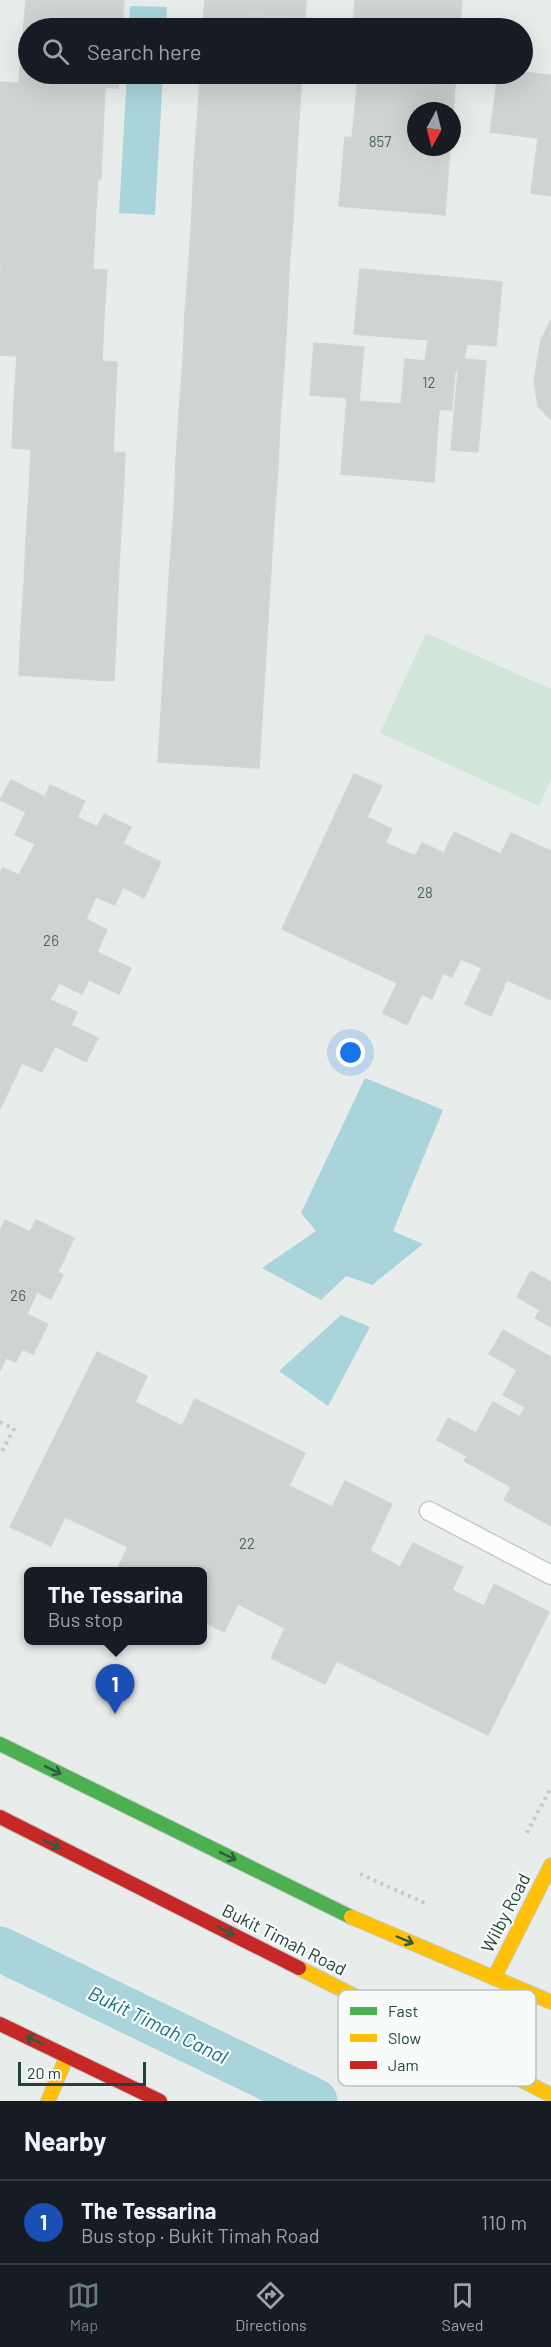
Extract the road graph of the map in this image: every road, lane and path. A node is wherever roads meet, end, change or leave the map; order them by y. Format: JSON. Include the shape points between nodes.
{"nodes":[{"id":1,"x":0,"y":1422,"type":"edge"},
{"id":2,"x":0,"y":1455,"type":"edge"},
{"id":3,"x":429,"y":1511,"type":"dead end"},
{"id":4,"x":551,"y":1575,"type":"edge"},
{"id":5,"x":0,"y":1744,"type":"edge"},
{"id":6,"x":0,"y":1817,"type":"edge"},
{"id":7,"x":551,"y":1864,"type":"edge"},
{"id":8,"x":494,"y":1978,"type":"junction"},
{"id":9,"x":343,"y":1990,"type":"edge"},
{"id":10,"x":522,"y":1990,"type":"edge"},
{"id":11,"x":536,"y":1996,"type":"edge"},
{"id":12,"x":551,"y":2002,"type":"edge"},
{"id":13,"x":0,"y":2024,"type":"edge"},
{"id":14,"x":67,"y":2056,"type":"junction"},
{"id":15,"x":533,"y":2086,"type":"edge"},
{"id":16,"x":551,"y":2095,"type":"edge"},
{"id":17,"x":48,"y":2101,"type":"edge"},
{"id":18,"x":160,"y":2101,"type":"edge"}],
"edges":[{"from":1,"to":2,"type":"path","via":[[14,1429]]},
{"from":3,"to":4,"type":"lane"},
{"from":5,"to":8,"type":"main road","one_way":true,"via":[[352,1917]]},
{"from":6,"to":9,"type":"main road","name":"Bukit Timah Road","one_way":true},
{"from":7,"to":8,"type":"main road","name":"Wilby Road"},
{"from":8,"to":10,"type":"main road"},
{"from":11,"to":12,"type":"main road"},
{"from":14,"to":13,"type":"main road","one_way":true},
{"from":14,"to":17,"type":"main road"},
{"from":14,"to":18,"type":"main road"},
{"from":15,"to":16,"type":"main road","name":"Bukit Timah Road","one_way":true}]}
